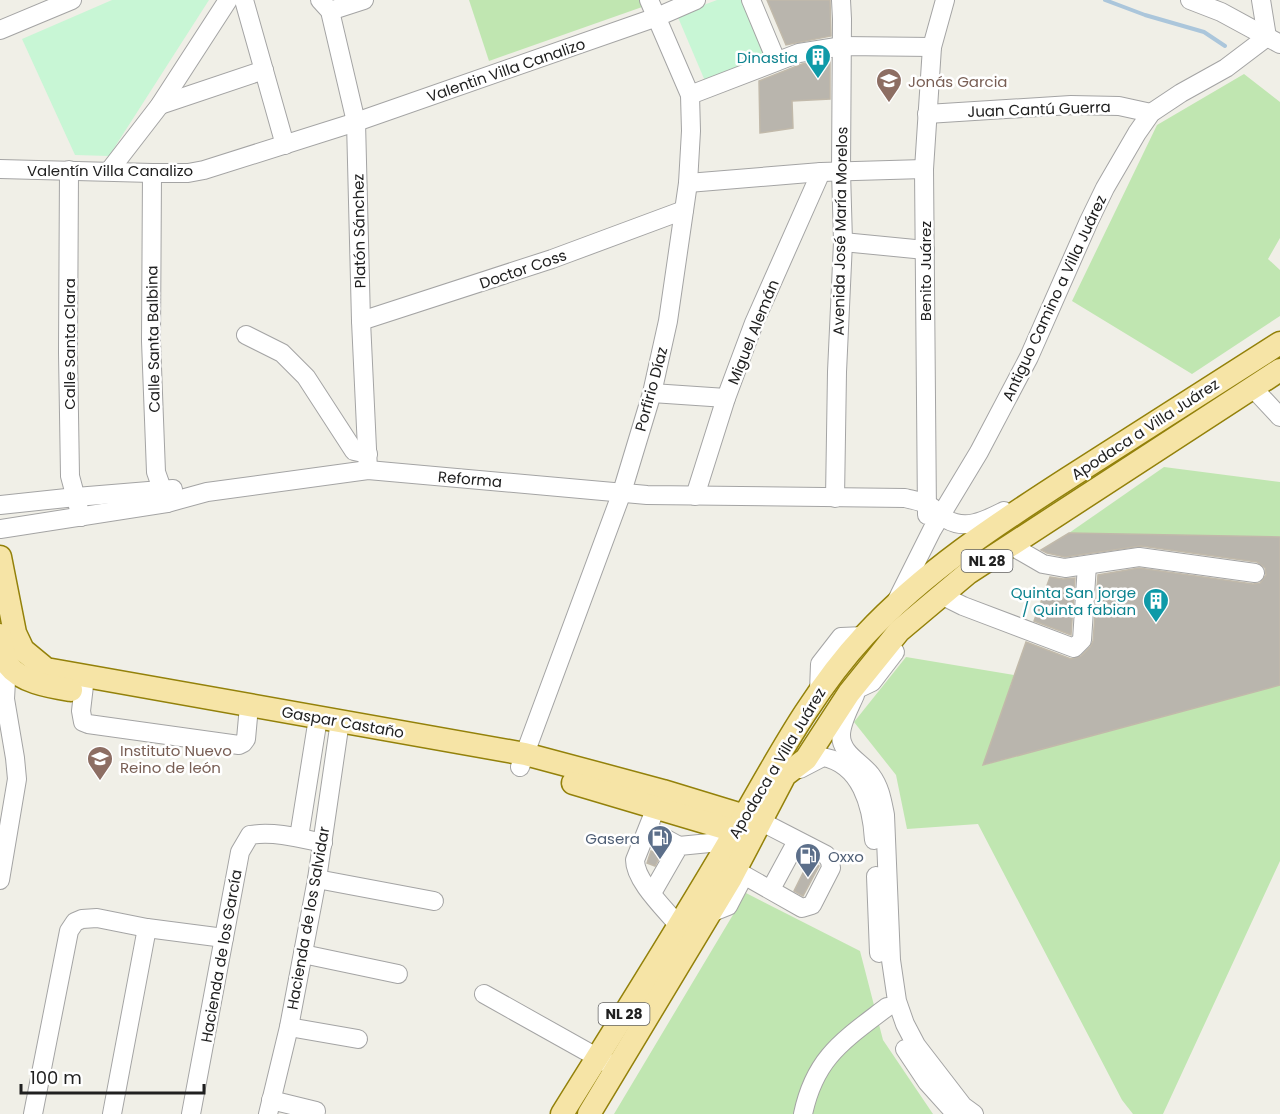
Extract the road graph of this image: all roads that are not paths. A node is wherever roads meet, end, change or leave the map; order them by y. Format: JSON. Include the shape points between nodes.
{"nodes":[{"id":1,"x":72,"y":0,"type":"edge"},
{"id":2,"x":228,"y":0,"type":"edge"},
{"id":3,"x":244,"y":0,"type":"edge"},
{"id":4,"x":364,"y":0,"type":"edge"},
{"id":5,"x":649,"y":0,"type":"edge"},
{"id":6,"x":696,"y":0,"type":"edge"},
{"id":7,"x":751,"y":0,"type":"edge"},
{"id":8,"x":841,"y":0,"type":"edge"},
{"id":9,"x":945,"y":0,"type":"edge"},
{"id":10,"x":1190,"y":0,"type":"edge"},
{"id":11,"x":1262,"y":0,"type":"edge"},
{"id":12,"x":325,"y":5,"type":"edge"},
{"id":13,"x":657,"y":17,"type":"junction"},
{"id":14,"x":0,"y":30,"type":"edge"},
{"id":15,"x":1268,"y":42,"type":"edge"},
{"id":16,"x":843,"y":46,"type":"junction"},
{"id":17,"x":932,"y":47,"type":"junction"},
{"id":18,"x":776,"y":60,"type":"junction"},
{"id":19,"x":264,"y":70,"type":"junction"},
{"id":20,"x":690,"y":95,"type":"junction"},
{"id":21,"x":160,"y":105,"type":"junction"},
{"id":22,"x":1151,"y":113,"type":"junction"},
{"id":23,"x":927,"y":114,"type":"junction"},
{"id":24,"x":356,"y":122,"type":"junction"},
{"id":25,"x":285,"y":145,"type":"junction"},
{"id":26,"x":0,"y":169,"type":"edge"},
{"id":27,"x":924,"y":169,"type":"junction"},
{"id":28,"x":69,"y":170,"type":"junction"},
{"id":29,"x":110,"y":171,"type":"junction"},
{"id":30,"x":841,"y":171,"type":"junction"},
{"id":31,"x":821,"y":172,"type":"junction"},
{"id":32,"x":152,"y":173,"type":"junction"},
{"id":33,"x":688,"y":183,"type":"junction"},
{"id":34,"x":684,"y":210,"type":"junction"},
{"id":35,"x":843,"y":242,"type":"junction"},
{"id":36,"x":925,"y":250,"type":"junction"},
{"id":37,"x":361,"y":321,"type":"junction"},
{"id":38,"x":246,"y":335,"type":"dead end"},
{"id":39,"x":1280,"y":343,"type":"edge"},
{"id":40,"x":1280,"y":370,"type":"edge"},
{"id":41,"x":1253,"y":388,"type":"junction"},
{"id":42,"x":652,"y":393,"type":"junction"},
{"id":43,"x":726,"y":398,"type":"junction"},
{"id":44,"x":1280,"y":417,"type":"edge"},
{"id":45,"x":368,"y":462,"type":"junction"},
{"id":46,"x":622,"y":492,"type":"junction"},
{"id":47,"x":165,"y":496,"type":"junction"},
{"id":48,"x":695,"y":496,"type":"junction"},
{"id":49,"x":76,"y":497,"type":"junction"},
{"id":50,"x":835,"y":498,"type":"junction"},
{"id":51,"x":1031,"y":502,"type":"junction"},
{"id":52,"x":0,"y":505,"type":"edge"},
{"id":53,"x":932,"y":509,"type":"junction"},
{"id":54,"x":81,"y":517,"type":"junction"},
{"id":55,"x":8,"y":528,"type":"edge"},
{"id":56,"x":1011,"y":545,"type":"junction"},
{"id":57,"x":0,"y":556,"type":"edge"},
{"id":58,"x":1087,"y":565,"type":"junction"},
{"id":59,"x":1255,"y":573,"type":"dead end"},
{"id":60,"x":941,"y":595,"type":"junction"},
{"id":61,"x":894,"y":606,"type":"junction"},
{"id":62,"x":866,"y":634,"type":"junction"},
{"id":63,"x":0,"y":635,"type":"edge"},
{"id":64,"x":7,"y":663,"type":"junction"},
{"id":65,"x":84,"y":684,"type":"junction"},
{"id":66,"x":856,"y":687,"type":"junction"},
{"id":67,"x":2,"y":699,"type":"edge"},
{"id":68,"x":249,"y":712,"type":"junction"},
{"id":69,"x":827,"y":725,"type":"junction"},
{"id":70,"x":328,"y":726,"type":"junction"},
{"id":71,"x":5,"y":737,"type":"edge"},
{"id":72,"x":523,"y":761,"type":"junction"},
{"id":73,"x":841,"y":763,"type":"junction"},
{"id":74,"x":783,"y":779,"type":"junction"},
{"id":75,"x":660,"y":799,"type":"junction"},
{"id":76,"x":648,"y":829,"type":"junction"},
{"id":77,"x":5,"y":837,"type":"edge"},
{"id":78,"x":299,"y":837,"type":"junction"},
{"id":79,"x":797,"y":841,"type":"junction"},
{"id":80,"x":323,"y":843,"type":"junction"},
{"id":81,"x":742,"y":843,"type":"junction"},
{"id":82,"x":679,"y":846,"type":"junction"},
{"id":83,"x":317,"y":879,"type":"junction"},
{"id":84,"x":0,"y":880,"type":"edge"},
{"id":85,"x":771,"y":889,"type":"junction"},
{"id":86,"x":652,"y":894,"type":"junction"},
{"id":87,"x":434,"y":901,"type":"dead end"},
{"id":88,"x":678,"y":926,"type":"junction"},
{"id":89,"x":147,"y":928,"type":"junction"},
{"id":90,"x":224,"y":938,"type":"junction"},
{"id":91,"x":303,"y":954,"type":"junction"},
{"id":92,"x":398,"y":974,"type":"dead end"},
{"id":93,"x":484,"y":994,"type":"dead end"},
{"id":94,"x":887,"y":1007,"type":"junction"},
{"id":95,"x":289,"y":1027,"type":"junction"},
{"id":96,"x":358,"y":1040,"type":"dead end"},
{"id":97,"x":607,"y":1062,"type":"junction"},
{"id":98,"x":270,"y":1107,"type":"edge"},
{"id":99,"x":316,"y":1111,"type":"dead end"},
{"id":100,"x":33,"y":1114,"type":"edge"},
{"id":101,"x":112,"y":1114,"type":"edge"},
{"id":102,"x":191,"y":1114,"type":"edge"},
{"id":103,"x":561,"y":1114,"type":"edge"},
{"id":104,"x":589,"y":1114,"type":"edge"},
{"id":105,"x":803,"y":1114,"type":"edge"},
{"id":106,"x":956,"y":1114,"type":"edge"},
{"id":107,"x":974,"y":1114,"type":"edge"}],
"edges":[{"from":1,"to":14,"type":"street"},
{"from":2,"to":21,"type":"street"},
{"from":3,"to":19,"type":"street"},
{"from":4,"to":12,"type":"street"},
{"from":5,"to":13,"type":"street","name":"Porfirio Díaz"},
{"from":6,"to":13,"type":"street","name":"Valentin Villa Canalizo"},
{"from":7,"to":18,"type":"street"},
{"from":8,"to":16,"type":"street","name":"Avenida José María Morelos"},
{"from":9,"to":17,"type":"street","name":"Benito Juárez"},
{"from":10,"to":15,"type":"street","via":[[1221,12]]},
{"from":11,"to":15,"type":"street"},
{"from":12,"to":24,"type":"street","name":"Platón Sánchez"},
{"from":13,"to":20,"type":"street","name":"Porfirio Díaz"},
{"from":13,"to":24,"type":"street","name":"Valentin Villa Canalizo"},
{"from":15,"to":22,"type":"street","name":"Antiguo Camino a Villa Juárez"},
{"from":16,"to":17,"type":"street"},
{"from":16,"to":18,"type":"street"},
{"from":16,"to":30,"type":"street","name":"Avenida José María Morelos"},
{"from":17,"to":23,"type":"street","name":"Benito Juárez"},
{"from":18,"to":20,"type":"street"},
{"from":19,"to":21,"type":"street"},
{"from":19,"to":25,"type":"street"},
{"from":20,"to":33,"type":"street","name":"Porfirio Díaz"},
{"from":21,"to":29,"type":"street"},
{"from":22,"to":23,"type":"street","name":"Juan Cantú Guerra","via":[[1119,106],[1071,105]]},
{"from":22,"to":53,"type":"street","name":"Antiguo Camino a Villa Juárez","via":[[1105,188],[1029,357],[979,452]]},
{"from":23,"to":27,"type":"street","name":"Benito Juárez"},
{"from":24,"to":25,"type":"street","name":"Valentín Villa Canalizo"},
{"from":24,"to":37,"type":"street","name":"Platón Sánchez"},
{"from":25,"to":32,"type":"street","name":"Valentín Villa Canalizo","via":[[204,170]]},
{"from":26,"to":28,"type":"street","name":"Valentín Villa Canalizo"},
{"from":27,"to":30,"type":"street"},
{"from":27,"to":36,"type":"street","name":"Benito Juárez"},
{"from":28,"to":29,"type":"street","name":"Valentín Villa Canalizo"},
{"from":28,"to":49,"type":"street","name":"Calle Santa Clara","via":[[70,476]]},
{"from":29,"to":32,"type":"street","name":"Valentín Villa Canalizo"},
{"from":30,"to":31,"type":"street"},
{"from":30,"to":35,"type":"street","name":"Avenida José María Morelos"},
{"from":31,"to":33,"type":"street"},
{"from":31,"to":43,"type":"street","name":"Miguel Alemán","via":[[754,323]]},
{"from":32,"to":47,"type":"street","name":"Calle Santa Balbina","via":[[151,341],[156,472]]},
{"from":33,"to":34,"type":"street","name":"Porfirio Díaz"},
{"from":34,"to":37,"type":"street","name":"Doctor Coss","via":[[521,270]]},
{"from":34,"to":42,"type":"street","name":"Porfirio Díaz","via":[[668,321]]},
{"from":35,"to":36,"type":"street"},
{"from":35,"to":50,"type":"street","name":"Avenida José María Morelos"},
{"from":36,"to":53,"type":"street","name":"Benito Juárez"},
{"from":37,"to":45,"type":"street","name":"Platón Sánchez"},
{"from":38,"to":45,"type":"street","via":[[282,353],[306,377],[354,451]]},
{"from":39,"to":51,"type":"main road","name":"Apodaca a Villa Juárez","number":"NL 28"},
{"from":40,"to":41,"type":"main road","name":"Apodaca a Villa Juárez","number":"NL 28"},
{"from":41,"to":44,"type":"street"},
{"from":41,"to":56,"type":"main road","name":"Apodaca a Villa Juárez","number":"NL 28"},
{"from":42,"to":43,"type":"street"},
{"from":42,"to":46,"type":"street","name":"Porfirio Díaz"},
{"from":43,"to":48,"type":"street","name":"Miguel Alemán"},
{"from":45,"to":46,"type":"street","name":"Reforma"},
{"from":45,"to":47,"type":"street","name":"Reforma","via":[[207,492],[183,489]]},
{"from":46,"to":48,"type":"street","name":"Reforma"},
{"from":46,"to":72,"type":"street","name":"Porfirio Díaz"},
{"from":47,"to":49,"type":"street"},
{"from":47,"to":54,"type":"street"},
{"from":48,"to":50,"type":"street","name":"Reforma"},
{"from":49,"to":52,"type":"street"},
{"from":49,"to":54,"type":"street","name":"Calle Santa Clara"},
{"from":50,"to":53,"type":"street","name":"Reforma","via":[[905,498]]},
{"from":51,"to":53,"type":"street","name":"Reforma","via":[[972,524],[948,520]]},
{"from":51,"to":61,"type":"main road","name":"Apodaca a Villa Juárez","number":"NL 28","via":[[949,559]]},
{"from":53,"to":61,"type":"street","name":"Antiguo Camino a Villa Juárez","via":[[925,544]]},
{"from":54,"to":55,"type":"street"},
{"from":56,"to":58,"type":"street","via":[[1043,564],[1065,568]]},
{"from":56,"to":60,"type":"main road","name":"Apodaca a Villa Juárez","number":"NL 28"},
{"from":57,"to":65,"type":"main road","name":"Gaspar Castaño","via":[[15,633],[23,650],[45,669]]},
{"from":58,"to":59,"type":"street","via":[[1139,557]]},
{"from":58,"to":60,"type":"street","via":[[1082,640],[1074,648]]},
{"from":60,"to":66,"type":"main road","name":"Apodaca a Villa Juárez","number":"NL 28","via":[[899,631]]},
{"from":61,"to":62,"type":"main road","name":"Apodaca a Villa Juárez","number":"NL 28"},
{"from":62,"to":69,"type":"street","via":[[827,697]]},
{"from":62,"to":81,"type":"main road","name":"Apodaca a Villa Juárez","number":"NL 28","via":[[798,722]]},
{"from":63,"to":64,"type":"main road"},
{"from":64,"to":65,"type":"main road","name":"Gaspar Castaño","via":[[41,684]]},
{"from":64,"to":67,"type":"street"},
{"from":65,"to":68,"type":"main road","name":"Gaspar Castaño"},
{"from":65,"to":68,"type":"street","via":[[81,717],[88,724],[233,746],[243,743]]},
{"from":66,"to":69,"type":"main road","name":"Apodaca a Villa Juárez","number":"NL 28"},
{"from":66,"to":107,"type":"street","via":[[841,732],[842,742],[881,792],[897,1001],[916,1045],[963,1106]]},
{"from":67,"to":71,"type":"street"},
{"from":68,"to":70,"type":"main road","name":"Gaspar Castaño"},
{"from":69,"to":73,"type":"street","via":[[831,746]]},
{"from":69,"to":74,"type":"main road","name":"Apodaca a Villa Juárez","number":"NL 28","via":[[806,759]]},
{"from":70,"to":72,"type":"main road","name":"Gaspar Castaño"},
{"from":70,"to":78,"type":"street","name":"Hacienda de los Salvidar"},
{"from":70,"to":80,"type":"street","name":"Hacienda de los Salvidar"},
{"from":71,"to":77,"type":"street","via":[[15,758],[17,779]]},
{"from":72,"to":75,"type":"main road","name":"Gaspar Castaño"},
{"from":73,"to":74,"type":"street","via":[[823,757]]},
{"from":73,"to":94,"type":"street","via":[[862,788],[873,817],[880,969]]},
{"from":74,"to":81,"type":"main road","name":"Apodaca a Villa Juárez","number":"NL 28"},
{"from":75,"to":76,"type":"street"},
{"from":75,"to":81,"type":"main road","name":"Gaspar Castaño"},
{"from":76,"to":82,"type":"street"},
{"from":76,"to":86,"type":"street","via":[[635,867]]},
{"from":77,"to":84,"type":"street"},
{"from":78,"to":80,"type":"street"},
{"from":78,"to":90,"type":"street","name":"Hacienda de los García","via":[[250,835],[240,852]]},
{"from":79,"to":81,"type":"street"},
{"from":79,"to":85,"type":"street"},
{"from":79,"to":85,"type":"street","via":[[826,855],[830,861],[831,868],[812,905],[802,908]]},
{"from":80,"to":83,"type":"street","name":"Hacienda de los Salvidar"},
{"from":81,"to":82,"type":"street"},
{"from":81,"to":85,"type":"street"},
{"from":81,"to":88,"type":"main road","name":"Apodaca a Villa Juárez","number":"NL 28"},
{"from":81,"to":97,"type":"main road","name":"Apodaca a Villa Juárez","number":"NL 28","via":[[708,914]]},
{"from":82,"to":86,"type":"street"},
{"from":83,"to":87,"type":"street"},
{"from":83,"to":91,"type":"street","name":"Hacienda de los Salvidar"},
{"from":86,"to":88,"type":"street"},
{"from":88,"to":97,"type":"main road","name":"Apodaca a Villa Juárez","number":"NL 28"},
{"from":89,"to":90,"type":"street"},
{"from":89,"to":100,"type":"street","via":[[98,918],[75,922],[69,931]]},
{"from":89,"to":101,"type":"street"},
{"from":90,"to":102,"type":"street","name":"Hacienda de los García"},
{"from":91,"to":92,"type":"street"},
{"from":91,"to":95,"type":"street","name":"Hacienda de los Salvidar"},
{"from":93,"to":97,"type":"street"},
{"from":94,"to":105,"type":"street","via":[[831,1052],[817,1073]]},
{"from":94,"to":106,"type":"street","via":[[907,1053]]},
{"from":95,"to":96,"type":"street"},
{"from":95,"to":98,"type":"street","name":"Hacienda de los Salvidar"},
{"from":97,"to":103,"type":"main road","name":"Apodaca a Villa Juárez","number":"NL 28"},
{"from":97,"to":104,"type":"main road","name":"Apodaca a Villa Juárez","number":"NL 28"},
{"from":98,"to":99,"type":"street"}]}
